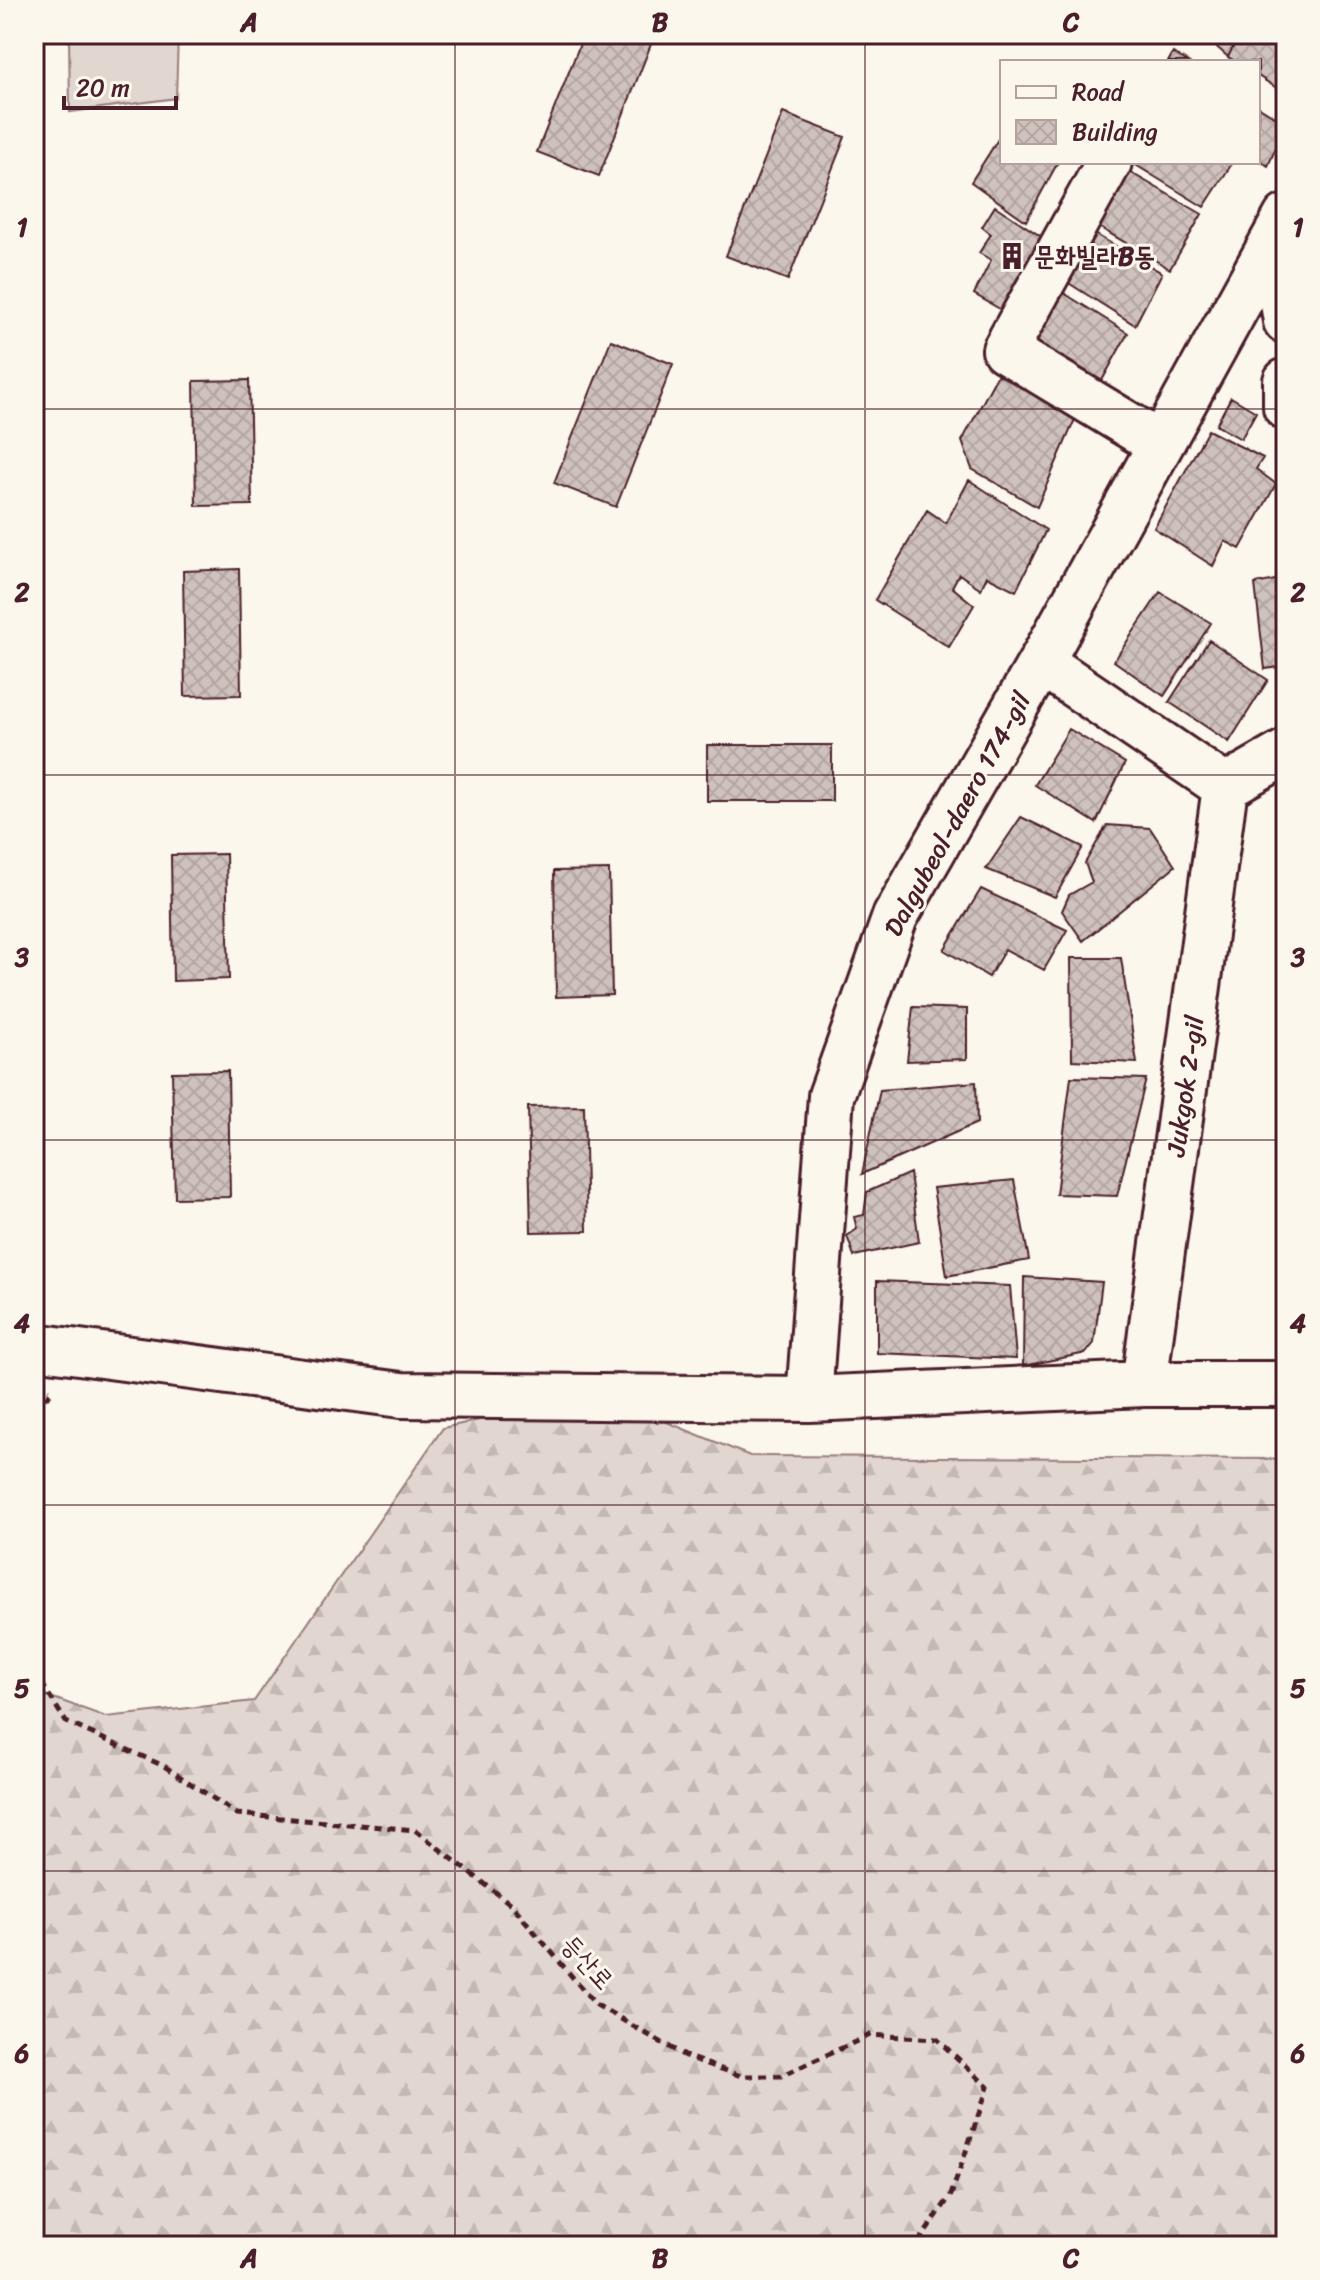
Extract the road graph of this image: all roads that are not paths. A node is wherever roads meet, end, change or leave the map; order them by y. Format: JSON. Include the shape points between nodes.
{"nodes":[{"id":1,"x":1108,"y":164,"type":"edge"},
{"id":2,"x":1279,"y":229,"type":"edge"},
{"id":3,"x":1286,"y":321,"type":"edge"},
{"id":4,"x":1286,"y":381,"type":"edge"},
{"id":5,"x":1286,"y":407,"type":"edge"},
{"id":6,"x":1160,"y":444,"type":"junction"},
{"id":7,"x":1041,"y":662,"type":"junction"},
{"id":8,"x":1286,"y":752,"type":"edge"},
{"id":9,"x":1225,"y":787,"type":"junction"},
{"id":10,"x":34,"y":1346,"type":"edge"},
{"id":11,"x":1144,"y":1384,"type":"junction"},
{"id":12,"x":1286,"y":1384,"type":"edge"},
{"id":13,"x":809,"y":1399,"type":"junction"}],
"edges":[{"from":1,"to":6,"type":"street","via":[[1005,350]]},
{"from":2,"to":3,"type":"street","name":"Dalgubeol-daero 174-gil"},
{"from":2,"to":6,"type":"street","name":"Dalgubeol-daero 174-gil"},
{"from":4,"to":5,"type":"street"},
{"from":6,"to":7,"type":"street","name":"Dalgubeol-daero 174-gil"},
{"from":7,"to":9,"type":"street"},
{"from":7,"to":13,"type":"street","name":"Dalgubeol-daero 174-gil","via":[[895,917],[831,1096]]},
{"from":8,"to":9,"type":"street"},
{"from":9,"to":11,"type":"street","name":"Jukgok 2-gil"},
{"from":10,"to":13,"type":"street","via":[[401,1395]]},
{"from":11,"to":12,"type":"street"},
{"from":11,"to":13,"type":"street"}]}
